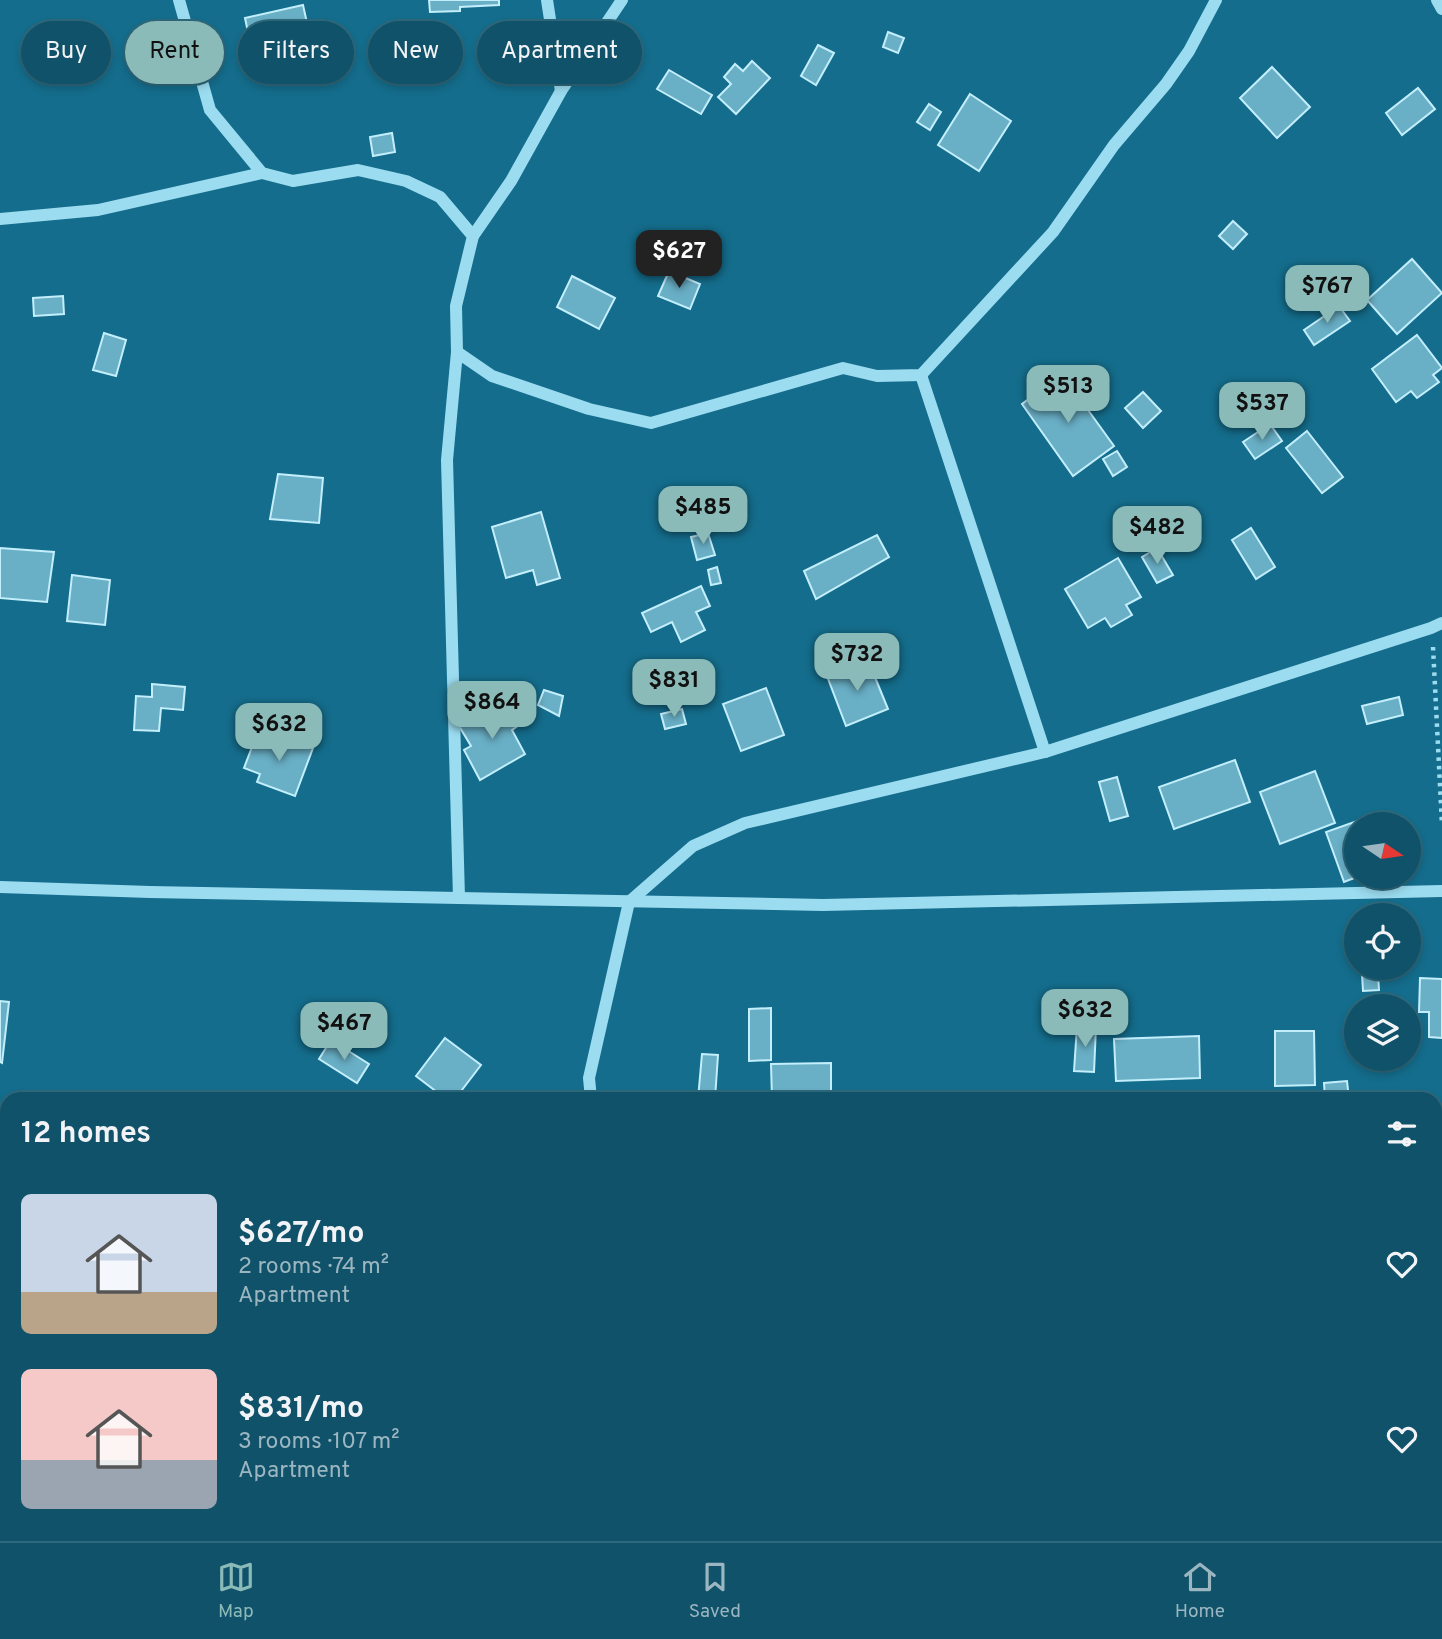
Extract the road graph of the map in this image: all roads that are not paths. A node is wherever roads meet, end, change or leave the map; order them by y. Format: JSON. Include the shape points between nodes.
{"nodes":[{"id":1,"x":179,"y":0,"type":"edge"},
{"id":2,"x":547,"y":0,"type":"edge"},
{"id":3,"x":622,"y":0,"type":"edge"},
{"id":4,"x":1216,"y":0,"type":"edge"},
{"id":5,"x":1437,"y":0,"type":"edge"},
{"id":6,"x":1442,"y":9,"type":"edge"},
{"id":7,"x":561,"y":91,"type":"junction"},
{"id":8,"x":262,"y":173,"type":"junction"},
{"id":9,"x":0,"y":219,"type":"edge"},
{"id":10,"x":473,"y":236,"type":"junction"},
{"id":11,"x":457,"y":352,"type":"junction"},
{"id":12,"x":920,"y":375,"type":"junction"},
{"id":13,"x":1437,"y":626,"type":"edge"},
{"id":14,"x":1045,"y":752,"type":"junction"},
{"id":15,"x":0,"y":887,"type":"edge"},
{"id":16,"x":1442,"y":891,"type":"edge"},
{"id":17,"x":460,"y":898,"type":"junction"},
{"id":18,"x":629,"y":902,"type":"junction"},
{"id":19,"x":590,"y":1092,"type":"edge"}],
"edges":[{"from":1,"to":8,"type":"street","via":[[210,110]]},
{"from":2,"to":7,"type":"street"},
{"from":3,"to":7,"type":"street"},
{"from":4,"to":12,"type":"street","via":[[1166,84],[1114,145],[1053,232]]},
{"from":5,"to":6,"type":"street"},
{"from":7,"to":10,"type":"street","via":[[511,181]]},
{"from":8,"to":9,"type":"street","via":[[98,210]]},
{"from":8,"to":10,"type":"street","via":[[293,181],[358,170],[406,181],[440,197]]},
{"from":10,"to":11,"type":"street","via":[[456,306]]},
{"from":11,"to":12,"type":"street","via":[[492,376],[589,409],[651,423],[843,368],[877,376]]},
{"from":11,"to":17,"type":"street","via":[[447,460]]},
{"from":12,"to":14,"type":"street"},
{"from":13,"to":14,"type":"street"},
{"from":14,"to":18,"type":"street","via":[[745,823],[693,846]]},
{"from":15,"to":17,"type":"street"},
{"from":16,"to":18,"type":"street","via":[[823,905]]},
{"from":17,"to":18,"type":"street"},
{"from":18,"to":19,"type":"street","via":[[589,1078]]}]}
